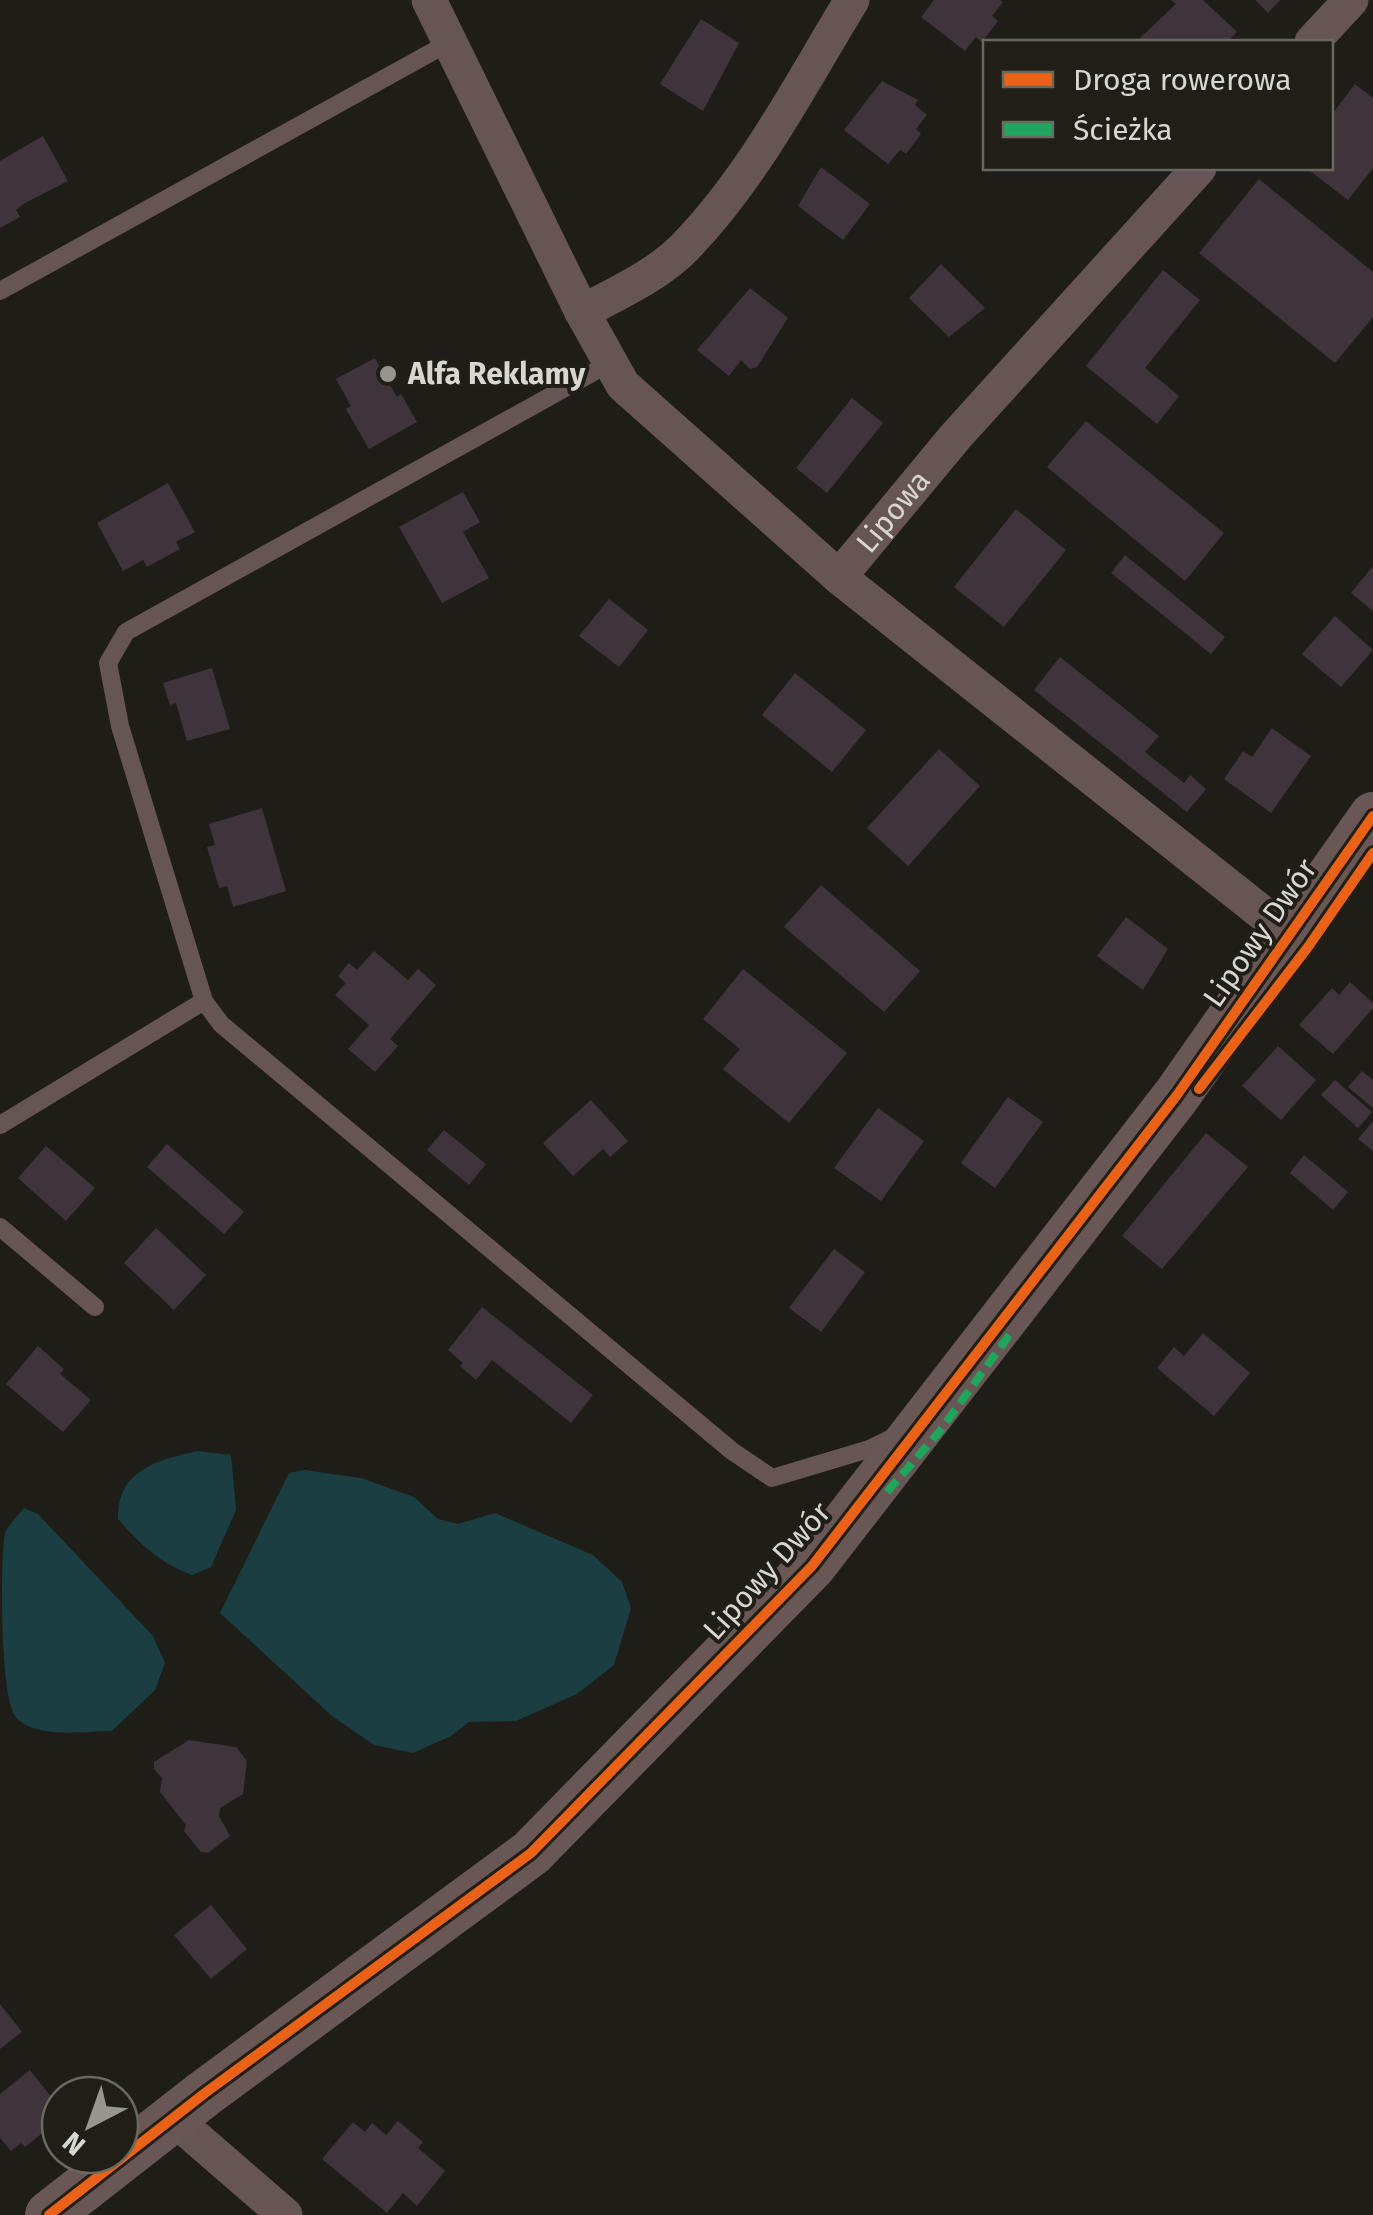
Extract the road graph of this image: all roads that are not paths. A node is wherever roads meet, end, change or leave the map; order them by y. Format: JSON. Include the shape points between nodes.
{"nodes":[{"id":1,"x":430,"y":0,"type":"edge"},
{"id":2,"x":852,"y":0,"type":"edge"},
{"id":3,"x":1350,"y":0,"type":"edge"},
{"id":4,"x":1314,"y":40,"type":"edge"},
{"id":5,"x":450,"y":42,"type":"junction"},
{"id":6,"x":1197,"y":170,"type":"edge"},
{"id":7,"x":0,"y":291,"type":"edge"},
{"id":8,"x":582,"y":312,"type":"junction"},
{"id":9,"x":610,"y":363,"type":"junction"},
{"id":10,"x":839,"y":577,"type":"junction"},
{"id":11,"x":1373,"y":816,"type":"edge"},
{"id":12,"x":1290,"y":934,"type":"junction"},
{"id":13,"x":204,"y":1001,"type":"junction"},
{"id":14,"x":0,"y":1125,"type":"edge"},
{"id":15,"x":0,"y":1227,"type":"edge"},
{"id":16,"x":95,"y":1307,"type":"dead end"},
{"id":17,"x":928,"y":1421,"type":"junction"},
{"id":18,"x":173,"y":2118,"type":"junction"},
{"id":19,"x":49,"y":2215,"type":"edge"},
{"id":20,"x":286,"y":2215,"type":"edge"}],
"edges":[{"from":1,"to":5,"type":"street","name":"Lipowa"},
{"from":2,"to":8,"type":"street","via":[[741,179],[683,249]]},
{"from":3,"to":4,"type":"street"},
{"from":5,"to":7,"type":"lane"},
{"from":5,"to":8,"type":"street","name":"Lipowa"},
{"from":6,"to":10,"type":"street","name":"Lipowa","via":[[956,436]]},
{"from":8,"to":9,"type":"street","name":"Lipowa"},
{"from":9,"to":10,"type":"street","name":"Lipowa","via":[[622,385]]},
{"from":9,"to":13,"type":"lane","via":[[126,632],[108,663],[120,726]]},
{"from":10,"to":12,"type":"street","name":"Lipowy Dwór"},
{"from":11,"to":12,"type":"street","name":"Lipowy Dwór"},
{"from":12,"to":17,"type":"street","name":"Lipowy Dwór","via":[[1177,1095]]},
{"from":13,"to":14,"type":"lane"},
{"from":13,"to":17,"type":"lane","via":[[221,1024],[772,1478],[868,1450]]},
{"from":15,"to":16,"type":"lane"},
{"from":17,"to":18,"type":"street","name":"Lipowy Dwór","via":[[812,1566],[531,1853]]},
{"from":18,"to":19,"type":"street","name":"Lipowy Dwór"},
{"from":18,"to":20,"type":"street"}]}
